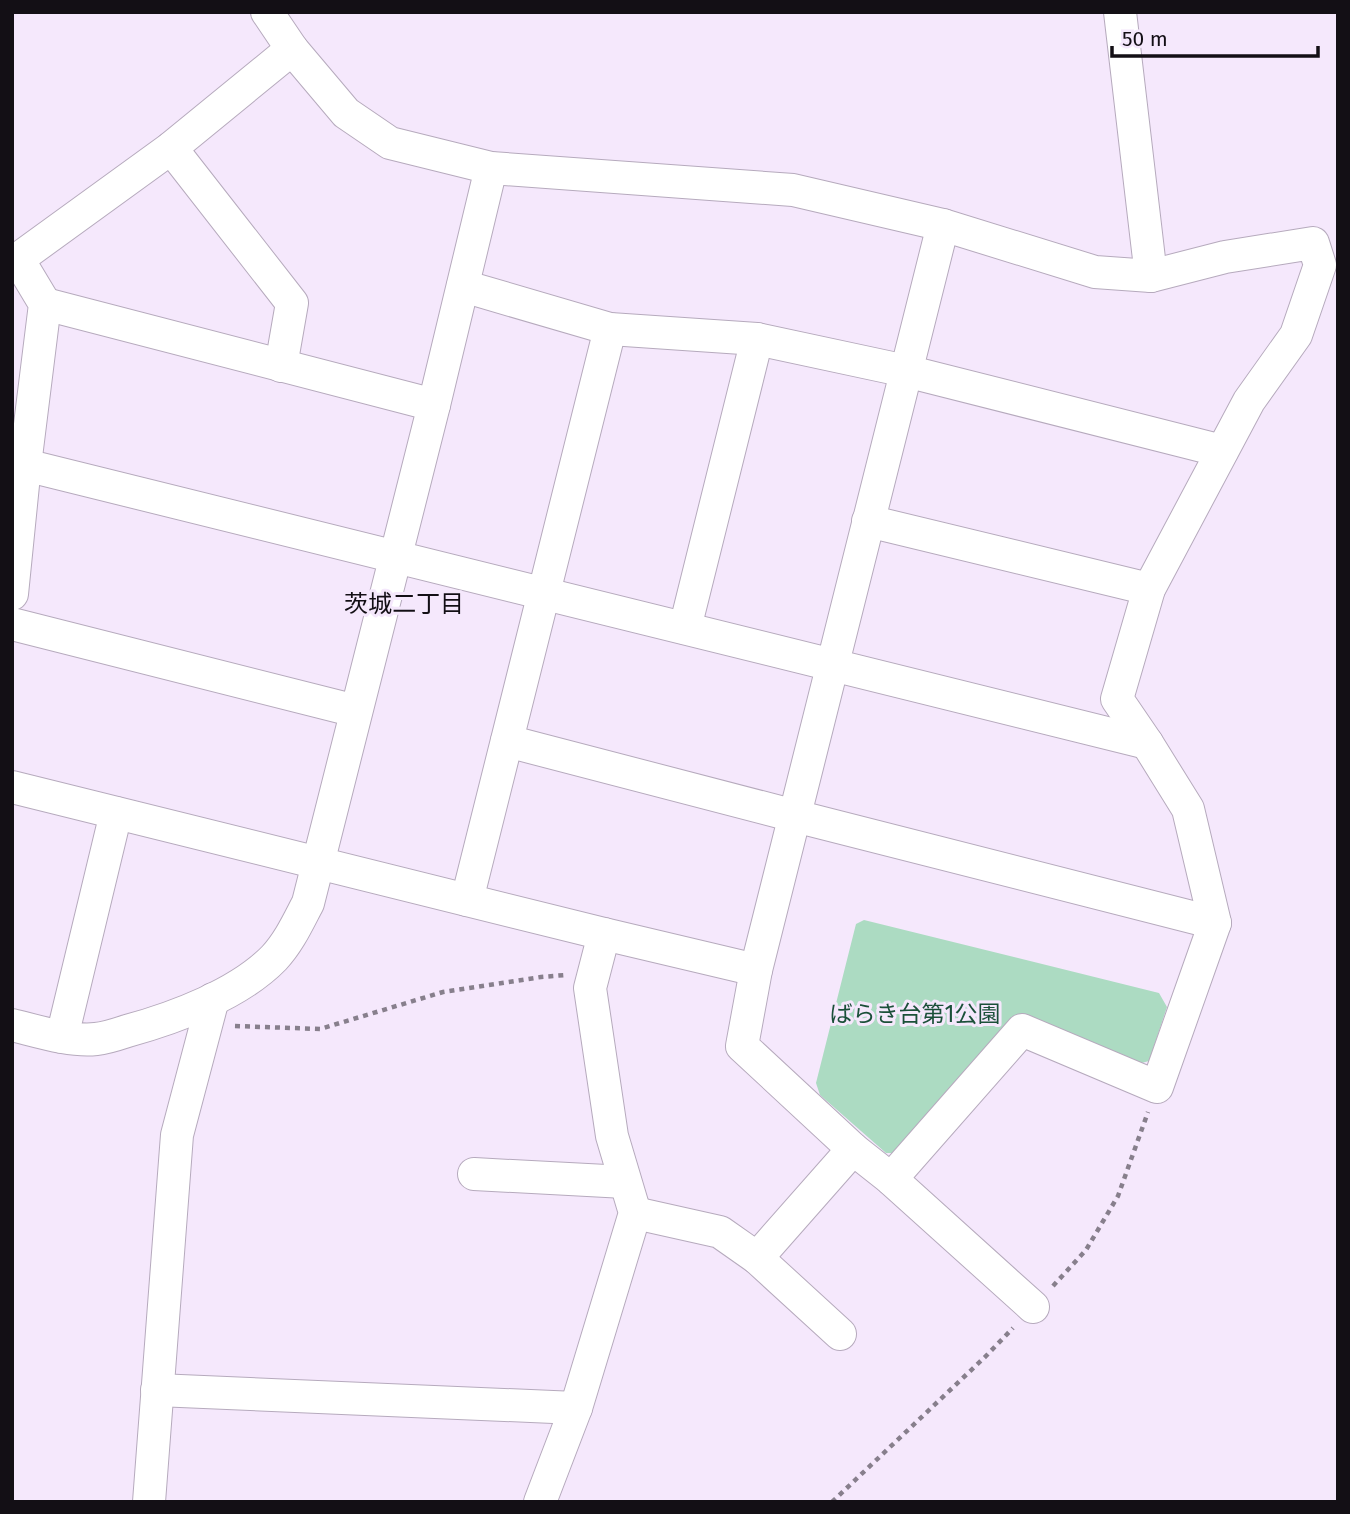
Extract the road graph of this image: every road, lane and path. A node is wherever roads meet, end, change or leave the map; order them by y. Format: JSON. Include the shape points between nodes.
{"nodes":[{"id":1,"x":267,"y":12,"type":"edge"},
{"id":2,"x":1120,"y":12,"type":"edge"},
{"id":3,"x":292,"y":49,"type":"junction"},
{"id":4,"x":171,"y":148,"type":"junction"},
{"id":5,"x":491,"y":168,"type":"junction"},
{"id":6,"x":943,"y":225,"type":"junction"},
{"id":7,"x":15,"y":260,"type":"edge"},
{"id":8,"x":1151,"y":276,"type":"junction"},
{"id":9,"x":463,"y":286,"type":"junction"},
{"id":10,"x":45,"y":304,"type":"junction"},
{"id":11,"x":610,"y":329,"type":"junction"},
{"id":12,"x":757,"y":339,"type":"junction"},
{"id":13,"x":281,"y":366,"type":"junction"},
{"id":14,"x":906,"y":371,"type":"junction"},
{"id":15,"x":434,"y":405,"type":"junction"},
{"id":16,"x":1222,"y":451,"type":"junction"},
{"id":17,"x":18,"y":465,"type":"edge"},
{"id":18,"x":868,"y":521,"type":"junction"},
{"id":19,"x":395,"y":558,"type":"junction"},
{"id":20,"x":1149,"y":589,"type":"junction"},
{"id":21,"x":12,"y":594,"type":"edge"},
{"id":22,"x":544,"y":594,"type":"junction"},
{"id":23,"x":12,"y":624,"type":"edge"},
{"id":24,"x":685,"y":628,"type":"junction"},
{"id":25,"x":833,"y":664,"type":"junction"},
{"id":26,"x":356,"y":711,"type":"junction"},
{"id":27,"x":507,"y":741,"type":"junction"},
{"id":28,"x":1147,"y":743,"type":"junction"},
{"id":29,"x":12,"y":787,"type":"edge"},
{"id":30,"x":116,"y":813,"type":"junction"},
{"id":31,"x":795,"y":817,"type":"junction"},
{"id":32,"x":318,"y":863,"type":"junction"},
{"id":33,"x":467,"y":900,"type":"junction"},
{"id":34,"x":1215,"y":923,"type":"junction"},
{"id":35,"x":604,"y":934,"type":"junction"},
{"id":36,"x":756,"y":970,"type":"junction"},
{"id":37,"x":594,"y":973,"type":"junction"},
{"id":38,"x":209,"y":1012,"type":"junction"},
{"id":39,"x":12,"y":1025,"type":"edge"},
{"id":40,"x":62,"y":1037,"type":"junction"},
{"id":41,"x":1157,"y":1087,"type":"junction"},
{"id":42,"x":853,"y":1149,"type":"junction"},
{"id":43,"x":474,"y":1174,"type":"dead end"},
{"id":44,"x":891,"y":1179,"type":"junction"},
{"id":45,"x":625,"y":1182,"type":"junction"},
{"id":46,"x":635,"y":1213,"type":"junction"},
{"id":47,"x":757,"y":1258,"type":"junction"},
{"id":48,"x":1033,"y":1307,"type":"junction"},
{"id":49,"x":840,"y":1334,"type":"dead end"},
{"id":50,"x":157,"y":1390,"type":"junction"},
{"id":51,"x":576,"y":1408,"type":"junction"},
{"id":52,"x":149,"y":1502,"type":"edge"},
{"id":53,"x":540,"y":1502,"type":"edge"},
{"id":54,"x":832,"y":1502,"type":"edge"}],
"edges":[{"from":1,"to":3,"type":"street"},
{"from":2,"to":8,"type":"street"},
{"from":3,"to":4,"type":"street"},
{"from":3,"to":5,"type":"street","via":[[346,113],[390,143]]},
{"from":4,"to":7,"type":"street"},
{"from":4,"to":13,"type":"street","via":[[292,303]]},
{"from":5,"to":6,"type":"street","via":[[793,190]]},
{"from":5,"to":9,"type":"street"},
{"from":6,"to":8,"type":"street","via":[[1095,272]]},
{"from":6,"to":14,"type":"street"},
{"from":7,"to":10,"type":"street"},
{"from":8,"to":16,"type":"street","via":[[1225,257],[1313,243],[1320,265],[1296,335],[1249,401]]},
{"from":9,"to":11,"type":"street"},
{"from":9,"to":15,"type":"street"},
{"from":10,"to":13,"type":"street"},
{"from":10,"to":17,"type":"street"},
{"from":11,"to":12,"type":"street"},
{"from":11,"to":22,"type":"street"},
{"from":12,"to":14,"type":"street"},
{"from":12,"to":24,"type":"street"},
{"from":13,"to":15,"type":"street"},
{"from":14,"to":16,"type":"street"},
{"from":14,"to":18,"type":"street"},
{"from":15,"to":19,"type":"street"},
{"from":16,"to":20,"type":"street"},
{"from":17,"to":19,"type":"street"},
{"from":17,"to":21,"type":"street"},
{"from":18,"to":20,"type":"street"},
{"from":18,"to":25,"type":"street"},
{"from":19,"to":22,"type":"street"},
{"from":19,"to":26,"type":"street"},
{"from":20,"to":28,"type":"street","via":[[1117,699]]},
{"from":22,"to":24,"type":"street"},
{"from":22,"to":27,"type":"street"},
{"from":23,"to":26,"type":"street"},
{"from":24,"to":25,"type":"street"},
{"from":25,"to":28,"type":"street"},
{"from":25,"to":31,"type":"street"},
{"from":26,"to":32,"type":"street"},
{"from":27,"to":31,"type":"street"},
{"from":27,"to":33,"type":"street"},
{"from":28,"to":34,"type":"street","via":[[1188,809]]},
{"from":29,"to":30,"type":"street"},
{"from":30,"to":32,"type":"street"},
{"from":30,"to":40,"type":"street"},
{"from":31,"to":34,"type":"street"},
{"from":31,"to":36,"type":"street"},
{"from":32,"to":33,"type":"street"},
{"from":32,"to":38,"type":"street","via":[[307,903],[292,933],[274,957]]},
{"from":33,"to":35,"type":"street"},
{"from":34,"to":41,"type":"street"},
{"from":35,"to":36,"type":"street"},
{"from":35,"to":37,"type":"street"},
{"from":36,"to":42,"type":"street","via":[[742,1045]]},
{"from":37,"to":38,"type":"path","via":[[443,992],[320,1029]]},
{"from":37,"to":45,"type":"street","via":[[590,988],[610,1123]]},
{"from":38,"to":40,"type":"street","via":[[96,1040]]},
{"from":38,"to":50,"type":"street","via":[[177,1135]]},
{"from":39,"to":40,"type":"street"},
{"from":41,"to":44,"type":"street","via":[[1022,1030]]},
{"from":41,"to":48,"type":"path","via":[[1118,1196],[1086,1250]]},
{"from":42,"to":44,"type":"street"},
{"from":42,"to":47,"type":"street"},
{"from":43,"to":45,"type":"street"},
{"from":44,"to":48,"type":"street"},
{"from":45,"to":46,"type":"street"},
{"from":46,"to":47,"type":"street","via":[[720,1232]]},
{"from":46,"to":51,"type":"street"},
{"from":47,"to":49,"type":"street"},
{"from":48,"to":54,"type":"path"},
{"from":50,"to":51,"type":"street"},
{"from":50,"to":52,"type":"street"},
{"from":51,"to":53,"type":"street"}]}
